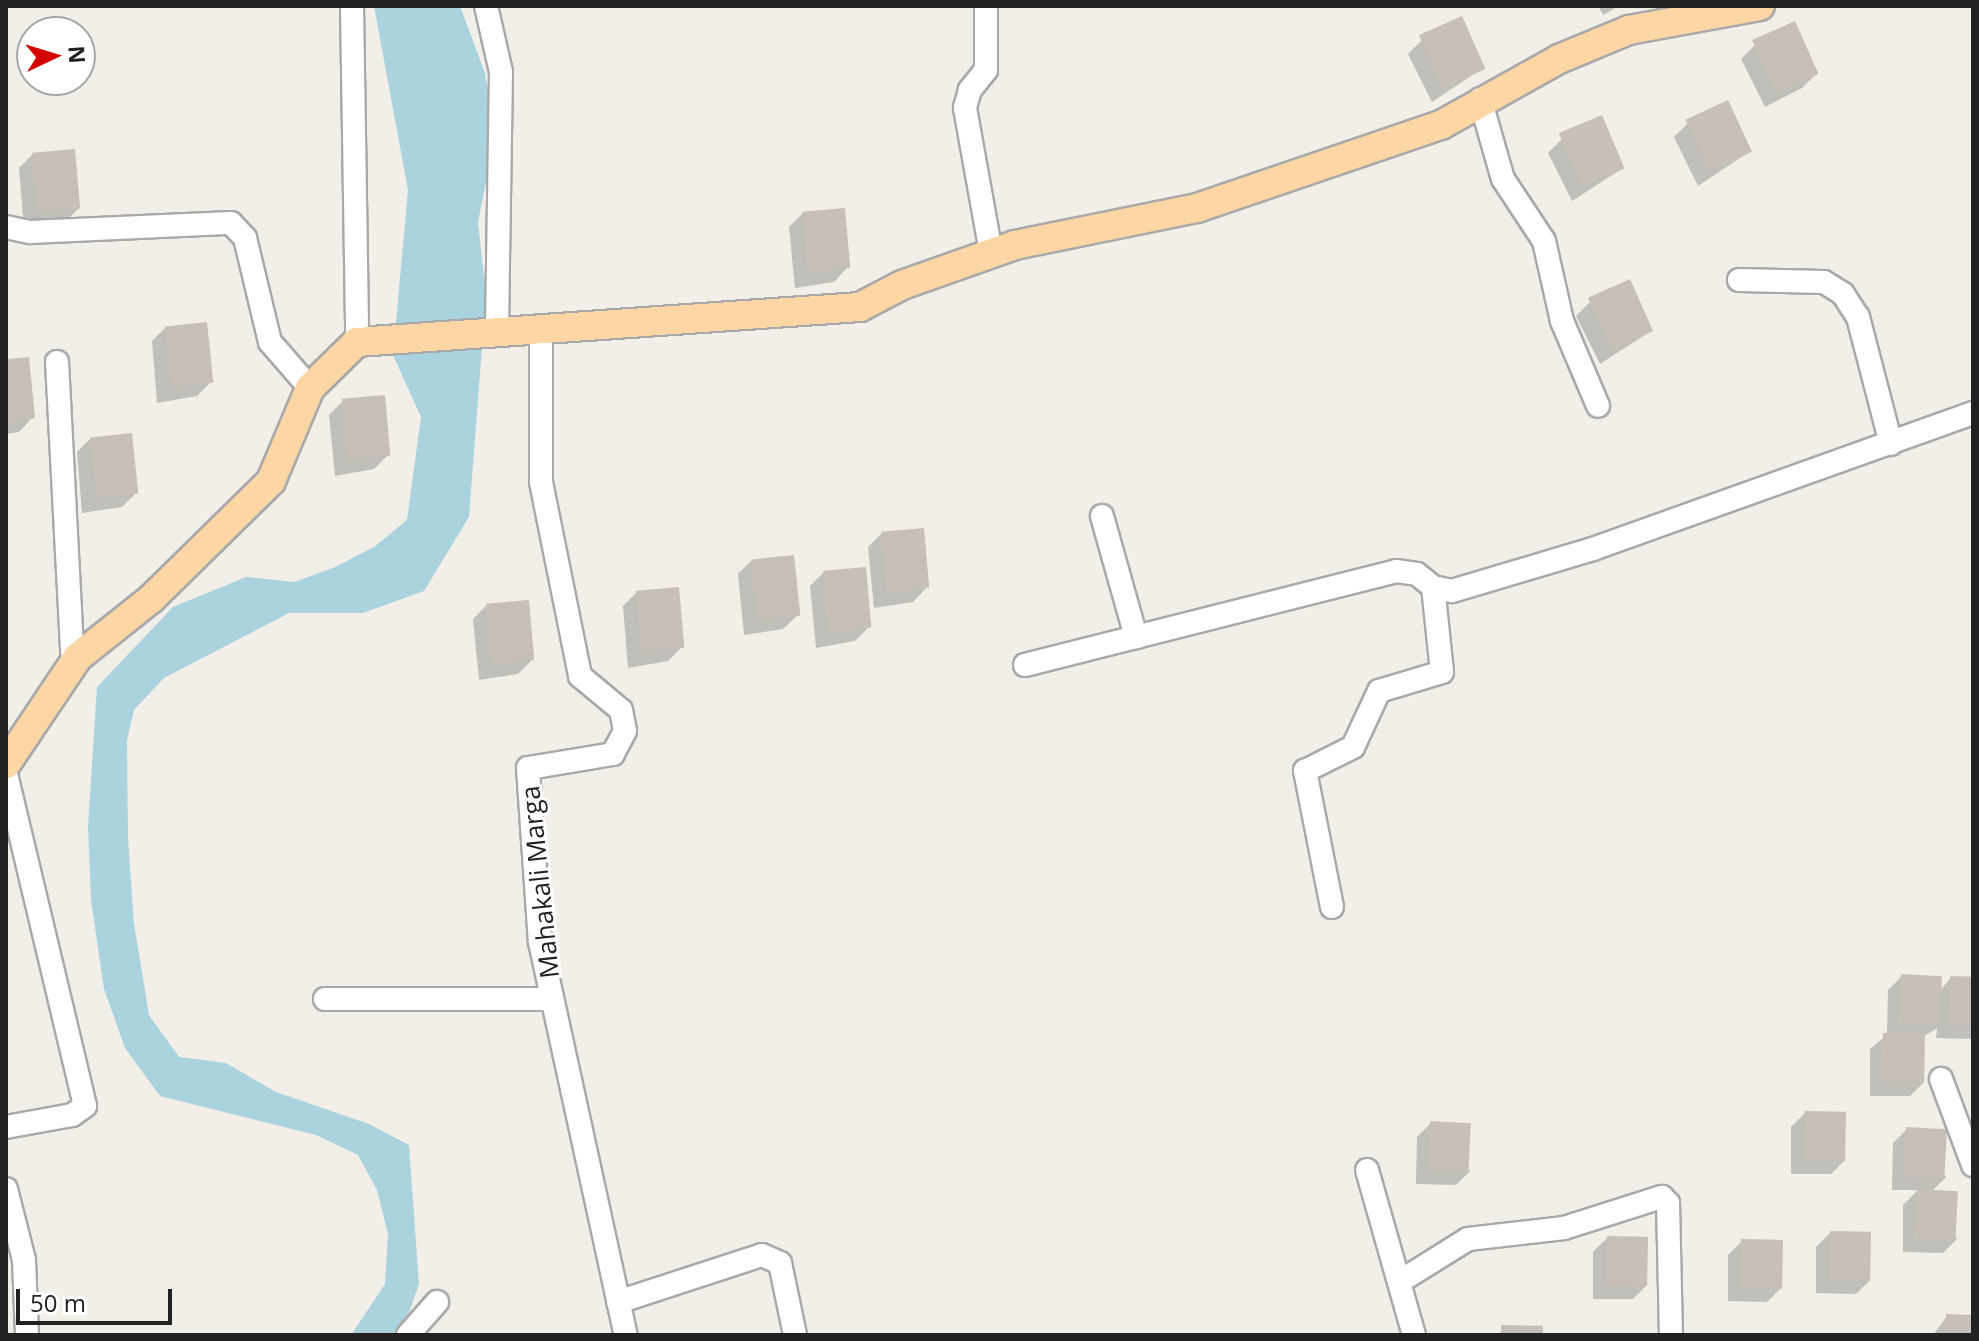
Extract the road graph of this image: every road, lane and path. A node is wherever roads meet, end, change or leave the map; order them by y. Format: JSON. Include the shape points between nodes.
{"nodes":[{"id":1,"x":352,"y":6,"type":"edge"},
{"id":2,"x":486,"y":6,"type":"edge"},
{"id":3,"x":986,"y":6,"type":"edge"},
{"id":4,"x":1760,"y":6,"type":"edge"},
{"id":5,"x":1480,"y":99,"type":"junction"},
{"id":6,"x":6,"y":227,"type":"edge"},
{"id":7,"x":991,"y":253,"type":"junction"},
{"id":8,"x":1739,"y":280,"type":"dead end"},
{"id":9,"x":541,"y":329,"type":"junction"},
{"id":10,"x":492,"y":334,"type":"junction"},
{"id":11,"x":370,"y":341,"type":"junction"},
{"id":12,"x":57,"y":362,"type":"dead end"},
{"id":13,"x":310,"y":388,"type":"junction"},
{"id":14,"x":1598,"y":406,"type":"dead end"},
{"id":15,"x":1973,"y":413,"type":"edge"},
{"id":16,"x":1891,"y":444,"type":"junction"},
{"id":17,"x":1102,"y":516,"type":"dead end"},
{"id":18,"x":1433,"y":587,"type":"junction"},
{"id":19,"x":1136,"y":637,"type":"junction"},
{"id":20,"x":73,"y":664,"type":"junction"},
{"id":21,"x":1025,"y":665,"type":"dead end"},
{"id":22,"x":6,"y":764,"type":"edge"},
{"id":23,"x":6,"y":774,"type":"edge"},
{"id":24,"x":1332,"y":907,"type":"dead end"},
{"id":25,"x":325,"y":999,"type":"dead end"},
{"id":26,"x":552,"y":999,"type":"junction"},
{"id":27,"x":1941,"y":1079,"type":"dead end"},
{"id":28,"x":6,"y":1127,"type":"edge"},
{"id":29,"x":1973,"y":1165,"type":"edge"},
{"id":30,"x":1367,"y":1170,"type":"dead end"},
{"id":31,"x":6,"y":1189,"type":"edge"},
{"id":32,"x":1399,"y":1282,"type":"junction"},
{"id":33,"x":437,"y":1302,"type":"dead end"},
{"id":34,"x":618,"y":1302,"type":"junction"},
{"id":35,"x":27,"y":1335,"type":"edge"},
{"id":36,"x":408,"y":1335,"type":"edge"},
{"id":37,"x":626,"y":1335,"type":"edge"},
{"id":38,"x":795,"y":1335,"type":"edge"},
{"id":39,"x":1414,"y":1335,"type":"edge"},
{"id":40,"x":1671,"y":1335,"type":"edge"}],
"edges":[{"from":1,"to":11,"type":"street"},
{"from":2,"to":10,"type":"street","via":[[501,72]]},
{"from":3,"to":7,"type":"street","via":[[986,70],[970,90],[965,108]]},
{"from":4,"to":5,"type":"main road","via":[[1629,30]]},
{"from":5,"to":7,"type":"main road","via":[[1441,125],[1259,190]]},
{"from":5,"to":14,"type":"street","via":[[1503,179],[1544,241],[1562,321]]},
{"from":6,"to":13,"type":"street","via":[[30,232],[231,223],[245,238],[270,342]]},
{"from":7,"to":9,"type":"main road","via":[[902,285],[860,307]]},
{"from":8,"to":16,"type":"street","via":[[1824,282],[1843,294],[1858,317]]},
{"from":9,"to":10,"type":"main road"},
{"from":9,"to":26,"type":"street","name":"Mahakali Marga","via":[[541,482],[580,676],[621,710],[625,731],[613,754],[528,768],[540,942]]},
{"from":10,"to":11,"type":"main road"},
{"from":11,"to":13,"type":"main road"},
{"from":12,"to":20,"type":"street"},
{"from":13,"to":20,"type":"main road","via":[[271,481],[242,515]]},
{"from":15,"to":16,"type":"street"},
{"from":16,"to":18,"type":"street","via":[[1593,549],[1452,591]]},
{"from":17,"to":19,"type":"street"},
{"from":18,"to":19,"type":"street","via":[[1417,574],[1396,571]]},
{"from":18,"to":24,"type":"street","via":[[1442,672],[1379,691],[1353,747],[1305,771]]},
{"from":19,"to":21,"type":"street"},
{"from":20,"to":22,"type":"main road"},
{"from":23,"to":28,"type":"street","via":[[85,1106],[72,1115]]},
{"from":25,"to":26,"type":"street"},
{"from":26,"to":34,"type":"street","name":"Mahakali Marga"},
{"from":27,"to":29,"type":"street"},
{"from":30,"to":32,"type":"street"},
{"from":31,"to":35,"type":"street","via":[[24,1260]]},
{"from":32,"to":39,"type":"street"},
{"from":32,"to":40,"type":"street","via":[[1468,1239],[1564,1228],[1662,1197],[1668,1203]]},
{"from":33,"to":36,"type":"street"},
{"from":34,"to":37,"type":"street","name":"Mahakali Marga"},
{"from":34,"to":38,"type":"street","via":[[762,1255],[780,1263]]}]}
